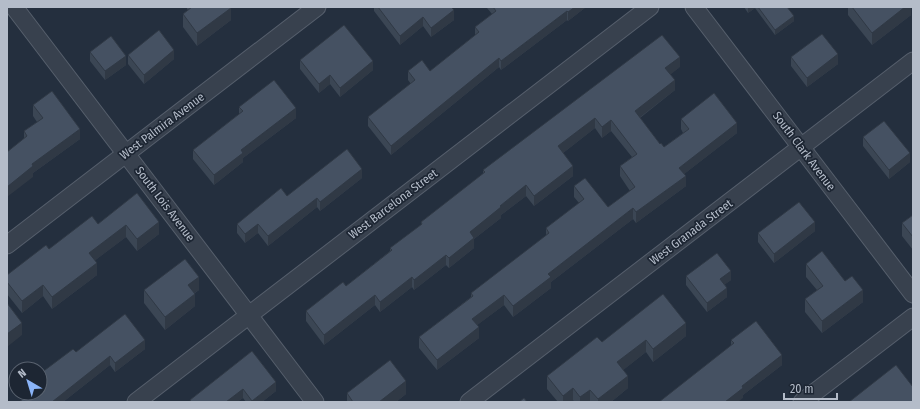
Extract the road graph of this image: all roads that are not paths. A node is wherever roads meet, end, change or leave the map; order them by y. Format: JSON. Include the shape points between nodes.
{"nodes":[{"id":1,"x":14,"y":7,"type":"edge"},
{"id":2,"x":316,"y":7,"type":"edge"},
{"id":3,"x":650,"y":7,"type":"edge"},
{"id":4,"x":694,"y":7,"type":"edge"},
{"id":5,"x":913,"y":61,"type":"edge"},
{"id":6,"x":801,"y":147,"type":"junction"},
{"id":7,"x":126,"y":153,"type":"junction"},
{"id":8,"x":7,"y":245,"type":"edge"},
{"id":9,"x":913,"y":294,"type":"edge"},
{"id":10,"x":249,"y":315,"type":"junction"},
{"id":11,"x":913,"y":317,"type":"edge"},
{"id":12,"x":136,"y":402,"type":"edge"},
{"id":13,"x":315,"y":402,"type":"edge"},
{"id":14,"x":469,"y":402,"type":"edge"},
{"id":15,"x":802,"y":402,"type":"edge"}],
"edges":[{"from":1,"to":7,"type":"street","name":"South Lois Avenue"},
{"from":2,"to":7,"type":"street","name":"West Palmira Avenue"},
{"from":3,"to":10,"type":"street","name":"West Barcelona Street"},
{"from":4,"to":6,"type":"street","name":"South Clark Avenue"},
{"from":5,"to":6,"type":"street","name":"West Granada Street"},
{"from":6,"to":9,"type":"street","name":"South Clark Avenue"},
{"from":6,"to":14,"type":"street","name":"West Granada Street"},
{"from":7,"to":8,"type":"street","name":"West Palmira Avenue"},
{"from":7,"to":10,"type":"street","name":"South Lois Avenue"},
{"from":10,"to":12,"type":"street","name":"West Barcelona Street"},
{"from":10,"to":13,"type":"street","name":"South Lois Avenue"},
{"from":11,"to":15,"type":"street"}]}
